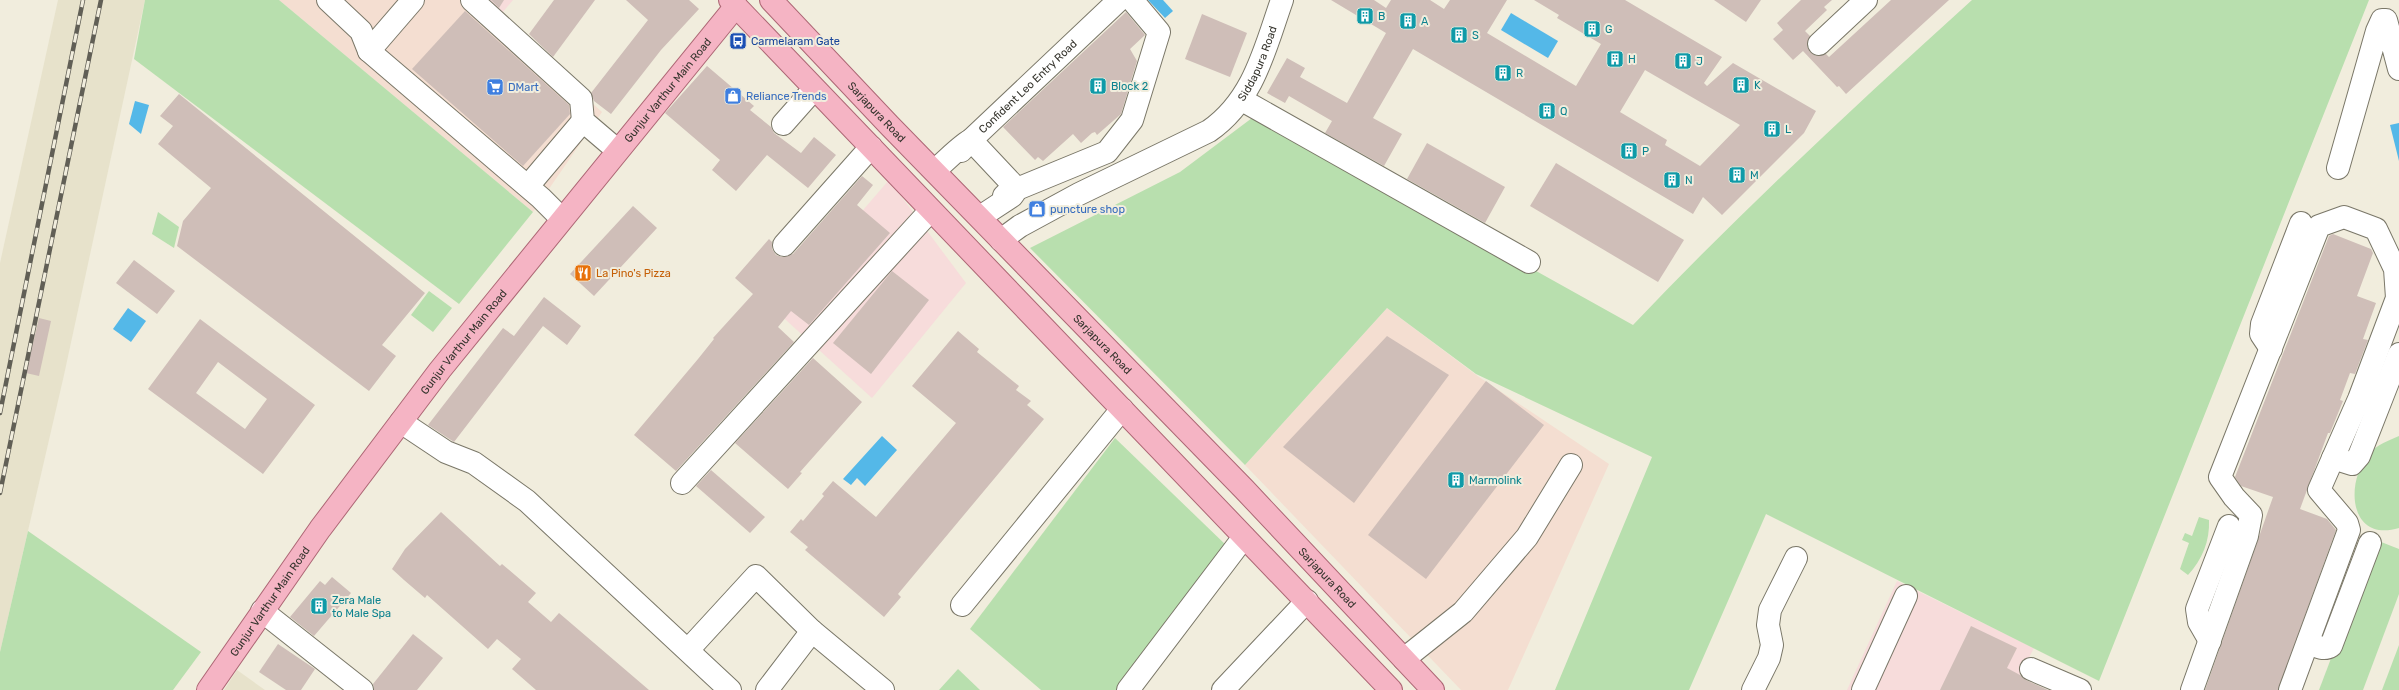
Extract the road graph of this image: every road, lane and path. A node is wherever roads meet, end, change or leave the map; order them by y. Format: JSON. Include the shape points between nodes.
{"nodes":[{"id":1,"x":328,"y":0,"type":"edge"},
{"id":2,"x":413,"y":0,"type":"edge"},
{"id":3,"x":472,"y":0,"type":"edge"},
{"id":4,"x":771,"y":0,"type":"edge"},
{"id":5,"x":1119,"y":0,"type":"edge"},
{"id":6,"x":1132,"y":0,"type":"edge"},
{"id":7,"x":1282,"y":0,"type":"edge"},
{"id":8,"x":1866,"y":0,"type":"edge"},
{"id":9,"x":733,"y":3,"type":"edge"},
{"id":10,"x":2393,"y":16,"type":"edge"},
{"id":11,"x":1819,"y":44,"type":"dead end"},
{"id":12,"x":369,"y":51,"type":"junction"},
{"id":13,"x":2399,"y":69,"type":"edge"},
{"id":14,"x":814,"y":89,"type":"junction"},
{"id":15,"x":1242,"y":100,"type":"junction"},
{"id":16,"x":583,"y":120,"type":"junction"},
{"id":17,"x":783,"y":124,"type":"dead end"},
{"id":18,"x":964,"y":146,"type":"junction"},
{"id":19,"x":871,"y":147,"type":"junction"},
{"id":20,"x":617,"y":150,"type":"junction"},
{"id":21,"x":2338,"y":168,"type":"dead end"},
{"id":22,"x":935,"y":170,"type":"junction"},
{"id":23,"x":528,"y":186,"type":"junction"},
{"id":24,"x":1009,"y":195,"type":"junction"},
{"id":25,"x":930,"y":211,"type":"junction"},
{"id":26,"x":980,"y":217,"type":"junction"},
{"id":27,"x":562,"y":218,"type":"junction"},
{"id":28,"x":2301,"y":223,"type":"dead end"},
{"id":29,"x":1001,"y":240,"type":"junction"},
{"id":30,"x":784,"y":245,"type":"dead end"},
{"id":31,"x":1529,"y":262,"type":"dead end"},
{"id":32,"x":2398,"y":297,"type":"edge"},
{"id":33,"x":2271,"y":349,"type":"junction"},
{"id":34,"x":2399,"y":354,"type":"edge"},
{"id":35,"x":1122,"y":409,"type":"junction"},
{"id":36,"x":401,"y":422,"type":"junction"},
{"id":37,"x":1189,"y":433,"type":"junction"},
{"id":38,"x":1164,"y":454,"type":"junction"},
{"id":39,"x":2333,"y":458,"type":"junction"},
{"id":40,"x":1571,"y":465,"type":"dead end"},
{"id":41,"x":682,"y":482,"type":"dead end"},
{"id":42,"x":2229,"y":526,"type":"dead end"},
{"id":43,"x":1244,"y":537,"type":"junction"},
{"id":44,"x":2370,"y":543,"type":"dead end"},
{"id":45,"x":1796,"y":558,"type":"dead end"},
{"id":46,"x":1906,"y":596,"type":"dead end"},
{"id":47,"x":1307,"y":601,"type":"junction"},
{"id":48,"x":962,"y":605,"type":"dead end"},
{"id":49,"x":262,"y":611,"type":"junction"},
{"id":50,"x":812,"y":631,"type":"junction"},
{"id":51,"x":2210,"y":641,"type":"junction"},
{"id":52,"x":2308,"y":642,"type":"junction"},
{"id":53,"x":688,"y":650,"type":"junction"},
{"id":54,"x":1404,"y":659,"type":"junction"},
{"id":55,"x":2031,"y":669,"type":"dead end"},
{"id":56,"x":208,"y":690,"type":"edge"},
{"id":57,"x":362,"y":690,"type":"edge"},
{"id":58,"x":730,"y":690,"type":"edge"},
{"id":59,"x":767,"y":690,"type":"edge"},
{"id":60,"x":883,"y":690,"type":"edge"},
{"id":61,"x":1128,"y":690,"type":"edge"},
{"id":62,"x":1223,"y":690,"type":"edge"},
{"id":63,"x":1390,"y":690,"type":"edge"},
{"id":64,"x":1433,"y":690,"type":"edge"},
{"id":65,"x":1753,"y":690,"type":"edge"},
{"id":66,"x":1863,"y":690,"type":"edge"},
{"id":67,"x":2080,"y":690,"type":"edge"},
{"id":68,"x":2192,"y":690,"type":"edge"},
{"id":69,"x":2290,"y":690,"type":"edge"}],
"edges":[{"from":1,"to":12,"type":"street","via":[[361,31]]},
{"from":2,"to":12,"type":"street"},
{"from":3,"to":16,"type":"street","via":[[581,99]]},
{"from":4,"to":22,"type":"main road","name":"Sarjapura Road"},
{"from":5,"to":18,"type":"street","name":"Confident Leo Entry Road"},
{"from":6,"to":24,"type":"street","via":[[1159,32],[1132,120],[1107,152]]},
{"from":7,"to":15,"type":"street","name":"Siddapura Road","via":[[1257,70]]},
{"from":8,"to":11,"type":"street"},
{"from":9,"to":14,"type":"main road"},
{"from":9,"to":20,"type":"main road","name":"Gunjur Varthur Main Road"},
{"from":10,"to":13,"type":"street"},
{"from":10,"to":21,"type":"street","via":[[2382,20],[2379,25]]},
{"from":12,"to":23,"type":"street"},
{"from":14,"to":17,"type":"street"},
{"from":14,"to":19,"type":"main road"},
{"from":15,"to":29,"type":"street","name":"Siddapura Road","via":[[1223,121],[1209,131],[1079,194],[1020,226]]},
{"from":15,"to":31,"type":"street"},
{"from":16,"to":20,"type":"street"},
{"from":16,"to":23,"type":"street"},
{"from":18,"to":22,"type":"street","name":"Confident Leo Entry Road"},
{"from":18,"to":24,"type":"street"},
{"from":19,"to":25,"type":"main road"},
{"from":19,"to":30,"type":"street"},
{"from":20,"to":27,"type":"main road","name":"Gunjur Varthur Main Road"},
{"from":22,"to":26,"type":"main road","name":"Sarjapura Road"},
{"from":23,"to":27,"type":"street"},
{"from":24,"to":26,"type":"street"},
{"from":25,"to":35,"type":"main road"},
{"from":25,"to":41,"type":"street"},
{"from":26,"to":29,"type":"main road","name":"Sarjapura Road"},
{"from":27,"to":36,"type":"main road","name":"Gunjur Varthur Main Road","via":[[471,330]]},
{"from":28,"to":33,"type":"street","via":[[2262,324],[2261,334]]},
{"from":29,"to":37,"type":"main road","name":"Sarjapura Road"},
{"from":32,"to":33,"type":"street","via":[[2395,269],[2376,229],[2344,217],[2332,220],[2319,226]]},
{"from":32,"to":39,"type":"street","via":[[2359,399]]},
{"from":33,"to":51,"type":"street","via":[[2220,477],[2251,515],[2247,536]]},
{"from":34,"to":39,"type":"street","via":[[2359,456],[2352,464]]},
{"from":35,"to":38,"type":"main road"},
{"from":35,"to":48,"type":"street"},
{"from":36,"to":49,"type":"main road","name":"Gunjur Varthur Main Road"},
{"from":36,"to":53,"type":"street","via":[[446,452],[474,462],[527,502]]},
{"from":37,"to":38,"type":"main road"},
{"from":37,"to":54,"type":"main road","name":"Sarjapura Road"},
{"from":38,"to":43,"type":"main road"},
{"from":39,"to":52,"type":"street","via":[[2319,490],[2349,530]]},
{"from":40,"to":54,"type":"street","via":[[1527,537],[1463,612]]},
{"from":42,"to":51,"type":"street","via":[[2197,609],[2199,622]]},
{"from":43,"to":47,"type":"main road"},
{"from":43,"to":61,"type":"street"},
{"from":44,"to":52,"type":"street","via":[[2331,646],[2319,647]]},
{"from":45,"to":65,"type":"street","via":[[1770,610],[1768,625],[1772,645],[1769,658]]},
{"from":46,"to":66,"type":"street"},
{"from":47,"to":62,"type":"street"},
{"from":47,"to":63,"type":"main road"},
{"from":49,"to":56,"type":"main road","name":"Gunjur Varthur Main Road"},
{"from":49,"to":57,"type":"street"},
{"from":50,"to":53,"type":"street","via":[[756,576]]},
{"from":50,"to":59,"type":"street"},
{"from":50,"to":60,"type":"street"},
{"from":51,"to":68,"type":"street"},
{"from":52,"to":69,"type":"street"},
{"from":53,"to":58,"type":"street"},
{"from":54,"to":64,"type":"main road","name":"Sarjapura Road"},
{"from":55,"to":67,"type":"street"}]}
